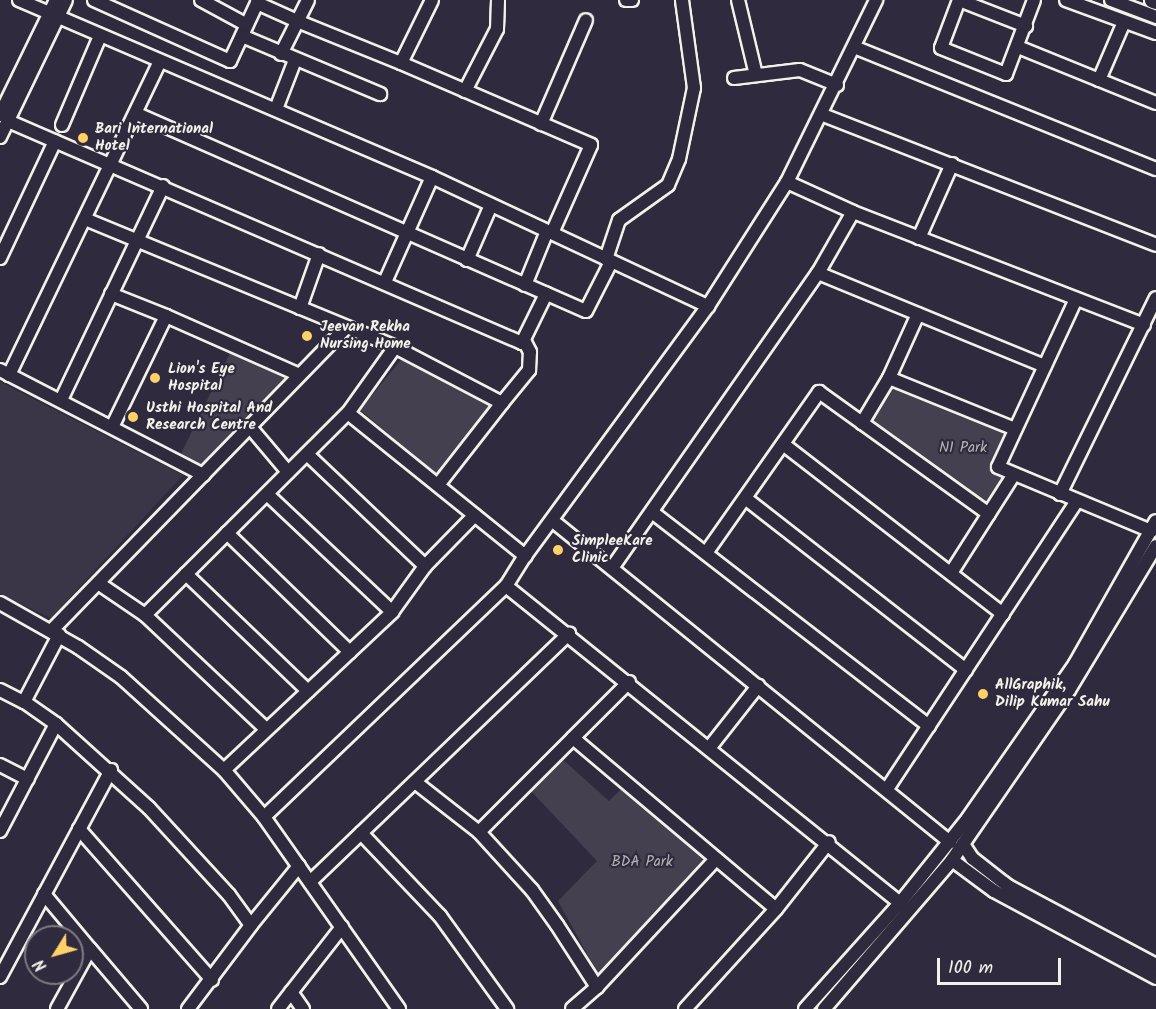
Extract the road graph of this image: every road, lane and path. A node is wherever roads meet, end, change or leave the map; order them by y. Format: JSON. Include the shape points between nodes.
{"nodes":[{"id":1,"x":19,"y":0,"type":"edge"},
{"id":2,"x":56,"y":0,"type":"edge"},
{"id":3,"x":66,"y":0,"type":"edge"},
{"id":4,"x":94,"y":0,"type":"edge"},
{"id":5,"x":201,"y":0,"type":"edge"},
{"id":6,"x":308,"y":0,"type":"edge"},
{"id":7,"x":432,"y":0,"type":"edge"},
{"id":8,"x":498,"y":0,"type":"edge"},
{"id":9,"x":626,"y":0,"type":"edge"},
{"id":10,"x":632,"y":0,"type":"edge"},
{"id":11,"x":682,"y":0,"type":"edge"},
{"id":12,"x":738,"y":0,"type":"edge"},
{"id":13,"x":876,"y":0,"type":"edge"},
{"id":14,"x":959,"y":0,"type":"edge"},
{"id":15,"x":1034,"y":0,"type":"edge"},
{"id":16,"x":1066,"y":0,"type":"edge"},
{"id":17,"x":1111,"y":0,"type":"edge"},
{"id":18,"x":258,"y":1,"type":"edge"},
{"id":19,"x":53,"y":15,"type":"junction"},
{"id":20,"x":1156,"y":17,"type":"edge"},
{"id":21,"x":586,"y":20,"type":"dead end"},
{"id":22,"x":297,"y":21,"type":"junction"},
{"id":23,"x":1124,"y":22,"type":"junction"},
{"id":24,"x":1026,"y":26,"type":"junction"},
{"id":25,"x":245,"y":30,"type":"junction"},
{"id":26,"x":1156,"y":33,"type":"edge"},
{"id":27,"x":100,"y":36,"type":"junction"},
{"id":28,"x":854,"y":46,"type":"junction"},
{"id":29,"x":1018,"y":47,"type":"junction"},
{"id":30,"x":281,"y":54,"type":"junction"},
{"id":31,"x":295,"y":60,"type":"junction"},
{"id":32,"x":160,"y":61,"type":"junction"},
{"id":33,"x":401,"y":63,"type":"junction"},
{"id":34,"x":756,"y":75,"type":"junction"},
{"id":35,"x":734,"y":78,"type":"dead end"},
{"id":36,"x":1099,"y":80,"type":"junction"},
{"id":37,"x":837,"y":85,"type":"junction"},
{"id":38,"x":465,"y":91,"type":"junction"},
{"id":39,"x":380,"y":94,"type":"dead end"},
{"id":40,"x":1156,"y":103,"type":"edge"},
{"id":41,"x":276,"y":109,"type":"junction"},
{"id":42,"x":136,"y":114,"type":"junction"},
{"id":43,"x":823,"y":115,"type":"junction"},
{"id":44,"x":4,"y":118,"type":"edge"},
{"id":45,"x":62,"y":124,"type":"dead end"},
{"id":46,"x":541,"y":124,"type":"junction"},
{"id":47,"x":0,"y":137,"type":"edge"},
{"id":48,"x":55,"y":141,"type":"junction"},
{"id":49,"x":952,"y":164,"type":"junction"},
{"id":50,"x":111,"y":165,"type":"junction"},
{"id":51,"x":1156,"y":169,"type":"edge"},
{"id":52,"x":432,"y":177,"type":"junction"},
{"id":53,"x":787,"y":182,"type":"junction"},
{"id":54,"x":163,"y":186,"type":"junction"},
{"id":55,"x":491,"y":205,"type":"junction"},
{"id":56,"x":853,"y":212,"type":"junction"},
{"id":57,"x":85,"y":219,"type":"junction"},
{"id":58,"x":407,"y":232,"type":"junction"},
{"id":59,"x":550,"y":232,"type":"junction"},
{"id":60,"x":919,"y":238,"type":"junction"},
{"id":61,"x":136,"y":240,"type":"junction"},
{"id":62,"x":1156,"y":245,"type":"edge"},
{"id":63,"x":319,"y":254,"type":"junction"},
{"id":64,"x":0,"y":258,"type":"edge"},
{"id":65,"x":467,"y":260,"type":"junction"},
{"id":66,"x":609,"y":260,"type":"junction"},
{"id":67,"x":818,"y":273,"type":"junction"},
{"id":68,"x":385,"y":282,"type":"junction"},
{"id":69,"x":525,"y":285,"type":"junction"},
{"id":70,"x":111,"y":294,"type":"junction"},
{"id":71,"x":546,"y":294,"type":"junction"},
{"id":72,"x":1156,"y":298,"type":"edge"},
{"id":73,"x":1076,"y":299,"type":"junction"},
{"id":74,"x":708,"y":306,"type":"junction"},
{"id":75,"x":300,"y":308,"type":"junction"},
{"id":76,"x":918,"y":314,"type":"junction"},
{"id":77,"x":166,"y":316,"type":"junction"},
{"id":78,"x":1144,"y":325,"type":"junction"},
{"id":79,"x":347,"y":327,"type":"junction"},
{"id":80,"x":524,"y":340,"type":"junction"},
{"id":81,"x":395,"y":347,"type":"junction"},
{"id":82,"x":1045,"y":366,"type":"junction"},
{"id":83,"x":4,"y":373,"type":"edge"},
{"id":84,"x":300,"y":375,"type":"junction"},
{"id":85,"x":889,"y":378,"type":"junction"},
{"id":86,"x":61,"y":400,"type":"junction"},
{"id":87,"x":502,"y":404,"type":"junction"},
{"id":88,"x":348,"y":413,"type":"junction"},
{"id":89,"x":862,"y":423,"type":"junction"},
{"id":90,"x":112,"y":427,"type":"junction"},
{"id":91,"x":249,"y":427,"type":"junction"},
{"id":92,"x":1015,"y":429,"type":"junction"},
{"id":93,"x":783,"y":444,"type":"junction"},
{"id":94,"x":307,"y":454,"type":"junction"},
{"id":95,"x":288,"y":472,"type":"junction"},
{"id":96,"x":1014,"y":474,"type":"junction"},
{"id":97,"x":203,"y":475,"type":"junction"},
{"id":98,"x":438,"y":485,"type":"junction"},
{"id":99,"x":267,"y":494,"type":"junction"},
{"id":100,"x":1060,"y":494,"type":"junction"},
{"id":101,"x":745,"y":498,"type":"junction"},
{"id":102,"x":1077,"y":501,"type":"junction"},
{"id":103,"x":652,"y":512,"type":"junction"},
{"id":104,"x":989,"y":514,"type":"junction"},
{"id":105,"x":475,"y":515,"type":"junction"},
{"id":106,"x":553,"y":521,"type":"junction"},
{"id":107,"x":1153,"y":526,"type":"edge"},
{"id":108,"x":226,"y":533,"type":"junction"},
{"id":109,"x":1156,"y":546,"type":"edge"},
{"id":110,"x":706,"y":554,"type":"junction"},
{"id":111,"x":525,"y":556,"type":"junction"},
{"id":112,"x":425,"y":566,"type":"junction"},
{"id":113,"x":612,"y":568,"type":"junction"},
{"id":114,"x":951,"y":573,"type":"junction"},
{"id":115,"x":186,"y":574,"type":"junction"},
{"id":116,"x":98,"y":583,"type":"junction"},
{"id":117,"x":506,"y":586,"type":"junction"},
{"id":118,"x":0,"y":603,"type":"edge"},
{"id":119,"x":392,"y":612,"type":"junction"},
{"id":120,"x":1003,"y":614,"type":"junction"},
{"id":121,"x":145,"y":615,"type":"junction"},
{"id":122,"x":55,"y":633,"type":"junction"},
{"id":123,"x":569,"y":634,"type":"junction"},
{"id":124,"x":350,"y":652,"type":"junction"},
{"id":125,"x":966,"y":670,"type":"junction"},
{"id":126,"x":629,"y":682,"type":"junction"},
{"id":127,"x":758,"y":686,"type":"junction"},
{"id":128,"x":0,"y":690,"type":"edge"},
{"id":129,"x":308,"y":691,"type":"junction"},
{"id":130,"x":24,"y":702,"type":"junction"},
{"id":131,"x":56,"y":724,"type":"junction"},
{"id":132,"x":929,"y":726,"type":"junction"},
{"id":133,"x":265,"y":728,"type":"junction"},
{"id":134,"x":573,"y":738,"type":"junction"},
{"id":135,"x":710,"y":747,"type":"junction"},
{"id":136,"x":0,"y":765,"type":"edge"},
{"id":137,"x":111,"y":770,"type":"junction"},
{"id":138,"x":224,"y":770,"type":"junction"},
{"id":139,"x":28,"y":779,"type":"junction"},
{"id":140,"x":415,"y":782,"type":"junction"},
{"id":141,"x":887,"y":789,"type":"junction"},
{"id":142,"x":986,"y":801,"type":"junction"},
{"id":143,"x":264,"y":817,"type":"junction"},
{"id":144,"x":79,"y":829,"type":"junction"},
{"id":145,"x":0,"y":831,"type":"edge"},
{"id":146,"x":479,"y":832,"type":"junction"},
{"id":147,"x":361,"y":834,"type":"junction"},
{"id":148,"x":829,"y":842,"type":"junction"},
{"id":149,"x":950,"y":842,"type":"junction"},
{"id":150,"x":963,"y":844,"type":"junction"},
{"id":151,"x":716,"y":859,"type":"junction"},
{"id":152,"x":952,"y":860,"type":"junction"},
{"id":153,"x":299,"y":866,"type":"junction"},
{"id":154,"x":310,"y":882,"type":"junction"},
{"id":155,"x":44,"y":894,"type":"junction"},
{"id":156,"x":900,"y":903,"type":"junction"},
{"id":157,"x":776,"y":909,"type":"junction"},
{"id":158,"x":891,"y":922,"type":"junction"},
{"id":159,"x":251,"y":925,"type":"junction"},
{"id":160,"x":342,"y":927,"type":"junction"},
{"id":161,"x":90,"y":949,"type":"junction"},
{"id":162,"x":1156,"y":965,"type":"edge"},
{"id":163,"x":0,"y":977,"type":"edge"},
{"id":164,"x":1156,"y":978,"type":"edge"},
{"id":165,"x":212,"y":980,"type":"junction"},
{"id":166,"x":597,"y":987,"type":"junction"},
{"id":167,"x":291,"y":992,"type":"junction"},
{"id":168,"x":138,"y":1008,"type":"edge"},
{"id":169,"x":689,"y":1008,"type":"edge"},
{"id":170,"x":57,"y":1009,"type":"edge"},
{"id":171,"x":188,"y":1009,"type":"edge"},
{"id":172,"x":279,"y":1009,"type":"edge"},
{"id":173,"x":303,"y":1009,"type":"edge"},
{"id":174,"x":399,"y":1009,"type":"edge"},
{"id":175,"x":507,"y":1009,"type":"edge"},
{"id":176,"x":572,"y":1009,"type":"edge"},
{"id":177,"x":805,"y":1009,"type":"edge"},
{"id":178,"x":824,"y":1009,"type":"edge"}],
"edges":[{"from":1,"to":19,"type":"street"},
{"from":2,"to":19,"type":"street"},
{"from":3,"to":19,"type":"street"},
{"from":4,"to":25,"type":"street","via":[[230,61]]},
{"from":5,"to":25,"type":"street"},
{"from":6,"to":22,"type":"street"},
{"from":7,"to":33,"type":"street"},
{"from":8,"to":38,"type":"street","via":[[497,29]]},
{"from":9,"to":10,"type":"street"},
{"from":11,"to":66,"type":"street","via":[[694,88],[679,159],[668,184],[619,220]]},
{"from":12,"to":34,"type":"street"},
{"from":13,"to":28,"type":"street"},
{"from":14,"to":24,"type":"street"},
{"from":14,"to":29,"type":"street","via":[[941,48],[1006,74]]},
{"from":15,"to":24,"type":"street"},
{"from":16,"to":23,"type":"street"},
{"from":17,"to":20,"type":"street"},
{"from":18,"to":22,"type":"street"},
{"from":18,"to":25,"type":"street"},
{"from":19,"to":27,"type":"street"},
{"from":19,"to":44,"type":"street"},
{"from":21,"to":46,"type":"street"},
{"from":22,"to":30,"type":"street"},
{"from":22,"to":33,"type":"street"},
{"from":23,"to":26,"type":"street"},
{"from":23,"to":36,"type":"street"},
{"from":24,"to":29,"type":"street"},
{"from":25,"to":30,"type":"street"},
{"from":27,"to":32,"type":"street"},
{"from":27,"to":45,"type":"street"},
{"from":28,"to":37,"type":"street"},
{"from":28,"to":51,"type":"street"},
{"from":29,"to":36,"type":"street"},
{"from":30,"to":31,"type":"street"},
{"from":31,"to":39,"type":"street"},
{"from":31,"to":41,"type":"street"},
{"from":32,"to":41,"type":"street"},
{"from":32,"to":42,"type":"street"},
{"from":33,"to":38,"type":"street"},
{"from":34,"to":35,"type":"street"},
{"from":34,"to":37,"type":"street","via":[[800,70]]},
{"from":36,"to":40,"type":"street"},
{"from":37,"to":43,"type":"street"},
{"from":38,"to":46,"type":"street"},
{"from":41,"to":52,"type":"street"},
{"from":42,"to":50,"type":"street"},
{"from":42,"to":58,"type":"street"},
{"from":43,"to":49,"type":"street"},
{"from":43,"to":53,"type":"street"},
{"from":44,"to":47,"type":"street"},
{"from":44,"to":48,"type":"street"},
{"from":46,"to":59,"type":"street","via":[[591,145]]},
{"from":48,"to":50,"type":"street"},
{"from":48,"to":64,"type":"street"},
{"from":49,"to":60,"type":"street"},
{"from":49,"to":62,"type":"street"},
{"from":50,"to":54,"type":"street"},
{"from":50,"to":57,"type":"street"},
{"from":52,"to":55,"type":"street"},
{"from":52,"to":58,"type":"street"},
{"from":53,"to":56,"type":"street"},
{"from":53,"to":74,"type":"street"},
{"from":54,"to":61,"type":"street"},
{"from":54,"to":63,"type":"street"},
{"from":55,"to":59,"type":"street"},
{"from":55,"to":65,"type":"street"},
{"from":56,"to":60,"type":"street"},
{"from":56,"to":67,"type":"street"},
{"from":57,"to":61,"type":"street"},
{"from":57,"to":83,"type":"street"},
{"from":58,"to":65,"type":"street"},
{"from":58,"to":68,"type":"street"},
{"from":59,"to":66,"type":"street"},
{"from":59,"to":69,"type":"street"},
{"from":60,"to":73,"type":"street"},
{"from":61,"to":70,"type":"street"},
{"from":61,"to":75,"type":"street"},
{"from":63,"to":68,"type":"street"},
{"from":63,"to":75,"type":"street"},
{"from":65,"to":69,"type":"street"},
{"from":66,"to":71,"type":"street","via":[[586,311]]},
{"from":66,"to":74,"type":"street"},
{"from":67,"to":76,"type":"street"},
{"from":67,"to":103,"type":"street"},
{"from":68,"to":80,"type":"street","via":[[522,343]]},
{"from":69,"to":71,"type":"street"},
{"from":70,"to":77,"type":"street"},
{"from":70,"to":86,"type":"street"},
{"from":71,"to":80,"type":"street"},
{"from":72,"to":78,"type":"street"},
{"from":73,"to":78,"type":"street"},
{"from":73,"to":82,"type":"street"},
{"from":74,"to":106,"type":"street"},
{"from":75,"to":79,"type":"street"},
{"from":76,"to":82,"type":"street"},
{"from":76,"to":85,"type":"street"},
{"from":77,"to":84,"type":"street"},
{"from":77,"to":90,"type":"street"},
{"from":78,"to":100,"type":"street"},
{"from":79,"to":81,"type":"street"},
{"from":79,"to":84,"type":"street"},
{"from":80,"to":87,"type":"street","via":[[530,352],[529,370]]},
{"from":81,"to":87,"type":"street"},
{"from":81,"to":88,"type":"street"},
{"from":82,"to":92,"type":"street"},
{"from":83,"to":86,"type":"street"},
{"from":84,"to":91,"type":"street"},
{"from":85,"to":89,"type":"street"},
{"from":85,"to":92,"type":"street"},
{"from":86,"to":90,"type":"street"},
{"from":87,"to":98,"type":"street"},
{"from":88,"to":94,"type":"street"},
{"from":88,"to":98,"type":"street"},
{"from":89,"to":93,"type":"street","via":[[819,392]]},
{"from":89,"to":104,"type":"street"},
{"from":90,"to":97,"type":"street"},
{"from":91,"to":95,"type":"street"},
{"from":91,"to":97,"type":"street"},
{"from":92,"to":96,"type":"street","via":[[998,467]]},
{"from":93,"to":101,"type":"street"},
{"from":93,"to":114,"type":"street"},
{"from":94,"to":95,"type":"street"},
{"from":94,"to":112,"type":"street"},
{"from":95,"to":99,"type":"street"},
{"from":96,"to":100,"type":"street"},
{"from":96,"to":104,"type":"street"},
{"from":97,"to":116,"type":"street"},
{"from":98,"to":105,"type":"street"},
{"from":99,"to":108,"type":"street"},
{"from":99,"to":119,"type":"street"},
{"from":100,"to":102,"type":"street"},
{"from":101,"to":110,"type":"street"},
{"from":101,"to":125,"type":"street"},
{"from":102,"to":107,"type":"street"},
{"from":102,"to":120,"type":"street"},
{"from":103,"to":110,"type":"street"},
{"from":103,"to":113,"type":"street"},
{"from":104,"to":114,"type":"street"},
{"from":105,"to":111,"type":"street"},
{"from":105,"to":112,"type":"street"},
{"from":106,"to":111,"type":"street"},
{"from":106,"to":113,"type":"street"},
{"from":107,"to":142,"type":"street","via":[[1075,664]]},
{"from":108,"to":115,"type":"street"},
{"from":108,"to":124,"type":"street"},
{"from":109,"to":142,"type":"street","via":[[1074,683]]},
{"from":110,"to":132,"type":"street"},
{"from":111,"to":117,"type":"street"},
{"from":112,"to":119,"type":"street"},
{"from":113,"to":127,"type":"street"},
{"from":114,"to":120,"type":"street"},
{"from":115,"to":121,"type":"street"},
{"from":115,"to":129,"type":"street"},
{"from":116,"to":121,"type":"street"},
{"from":116,"to":122,"type":"street"},
{"from":117,"to":123,"type":"street"},
{"from":117,"to":143,"type":"street"},
{"from":118,"to":122,"type":"street"},
{"from":119,"to":124,"type":"street"},
{"from":120,"to":125,"type":"street"},
{"from":121,"to":133,"type":"street"},
{"from":122,"to":130,"type":"street"},
{"from":122,"to":138,"type":"street","via":[[121,677]]},
{"from":123,"to":126,"type":"street"},
{"from":123,"to":140,"type":"street"},
{"from":124,"to":129,"type":"street"},
{"from":125,"to":132,"type":"street"},
{"from":126,"to":134,"type":"street"},
{"from":126,"to":135,"type":"street"},
{"from":127,"to":135,"type":"street"},
{"from":127,"to":141,"type":"street"},
{"from":128,"to":130,"type":"street"},
{"from":129,"to":133,"type":"street"},
{"from":130,"to":131,"type":"street"},
{"from":131,"to":137,"type":"street"},
{"from":131,"to":139,"type":"street"},
{"from":132,"to":141,"type":"street"},
{"from":133,"to":138,"type":"street"},
{"from":134,"to":146,"type":"street"},
{"from":134,"to":151,"type":"street"},
{"from":135,"to":148,"type":"street"},
{"from":136,"to":139,"type":"street"},
{"from":137,"to":144,"type":"street"},
{"from":137,"to":159,"type":"street","via":[[188,848]]},
{"from":138,"to":143,"type":"street"},
{"from":139,"to":145,"type":"street"},
{"from":140,"to":146,"type":"street"},
{"from":140,"to":147,"type":"street"},
{"from":141,"to":149,"type":"street"},
{"from":142,"to":149,"type":"street"},
{"from":142,"to":150,"type":"street"},
{"from":143,"to":153,"type":"street"},
{"from":144,"to":155,"type":"street"},
{"from":144,"to":165,"type":"street"},
{"from":146,"to":166,"type":"street","via":[[532,890]]},
{"from":147,"to":154,"type":"street"},
{"from":147,"to":175,"type":"street","via":[[440,916]]},
{"from":148,"to":156,"type":"street"},
{"from":148,"to":157,"type":"street"},
{"from":149,"to":156,"type":"street"},
{"from":150,"to":152,"type":"street"},
{"from":150,"to":162,"type":"street","via":[[972,858],[1008,886]]},
{"from":151,"to":157,"type":"street"},
{"from":151,"to":166,"type":"street"},
{"from":152,"to":158,"type":"street"},
{"from":152,"to":164,"type":"street","via":[[994,891]]},
{"from":153,"to":154,"type":"street"},
{"from":153,"to":159,"type":"street"},
{"from":154,"to":160,"type":"street"},
{"from":155,"to":161,"type":"street"},
{"from":155,"to":163,"type":"street"},
{"from":156,"to":158,"type":"street"},
{"from":157,"to":169,"type":"street"},
{"from":158,"to":177,"type":"street"},
{"from":158,"to":178,"type":"street"},
{"from":159,"to":165,"type":"street"},
{"from":160,"to":167,"type":"street"},
{"from":160,"to":174,"type":"street"},
{"from":161,"to":168,"type":"street"},
{"from":161,"to":170,"type":"street"},
{"from":165,"to":171,"type":"street"},
{"from":166,"to":176,"type":"street"},
{"from":167,"to":172,"type":"street"},
{"from":167,"to":173,"type":"street"}]}
